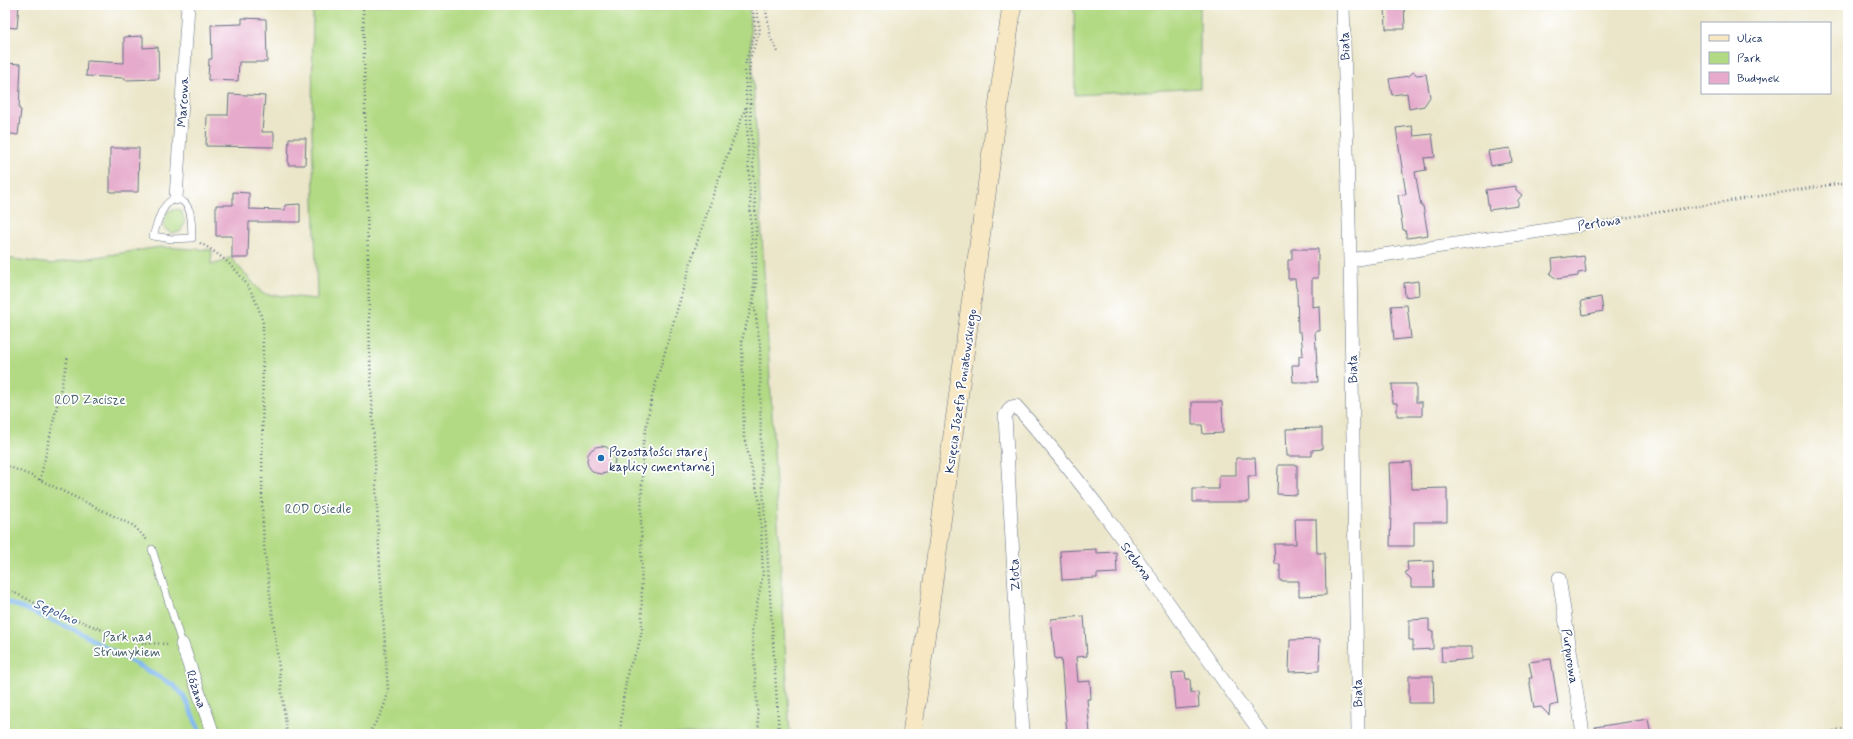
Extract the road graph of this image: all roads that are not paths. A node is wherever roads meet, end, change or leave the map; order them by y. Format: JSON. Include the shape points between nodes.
{"nodes":[{"id":1,"x":188,"y":5,"type":"edge"},
{"id":2,"x":1012,"y":5,"type":"edge"},
{"id":3,"x":1018,"y":5,"type":"edge"},
{"id":4,"x":1343,"y":5,"type":"edge"},
{"id":5,"x":1006,"y":47,"type":"junction"},
{"id":6,"x":176,"y":198,"type":"junction"},
{"id":7,"x":1580,"y":225,"type":"road end"},
{"id":8,"x":1350,"y":260,"type":"junction"},
{"id":9,"x":1005,"y":416,"type":"joint"},
{"id":10,"x":152,"y":549,"type":"road end"},
{"id":11,"x":1559,"y":578,"type":"dead end"},
{"id":12,"x":182,"y":644,"type":"joint"},
{"id":13,"x":213,"y":734,"type":"edge"},
{"id":14,"x":912,"y":734,"type":"edge"},
{"id":15,"x":1023,"y":734,"type":"edge"},
{"id":16,"x":1262,"y":734,"type":"edge"},
{"id":17,"x":1358,"y":734,"type":"edge"},
{"id":18,"x":1583,"y":734,"type":"edge"}],
"edges":[{"from":1,"to":6,"type":"street","name":"Marcowa"},
{"from":2,"to":5,"type":"main road","name":"Księcia Józefa Poniatowskiego"},
{"from":3,"to":5,"type":"main road","name":"Księcia Józefa Poniatowskiego"},
{"from":4,"to":8,"type":"street","name":"Biała"},
{"from":5,"to":14,"type":"main road","name":"Księcia Józefa Poniatowskiego"},
{"from":6,"to":6,"type":"lane","via":[[186,203],[190,212],[192,238],[172,239],[153,236],[164,208]]},
{"from":7,"to":8,"type":"street","name":"Perłowa"},
{"from":8,"to":17,"type":"street","name":"Biała"},
{"from":9,"to":15,"type":"street","name":"Złota"},
{"from":9,"to":16,"type":"street","name":"Srebrna","via":[[1011,407],[1016,406],[1039,432],[1109,521]]},
{"from":10,"to":12,"type":"lane"},
{"from":11,"to":18,"type":"street","name":"Purpurowa"},
{"from":12,"to":13,"type":"street","name":"Różana"}]}
